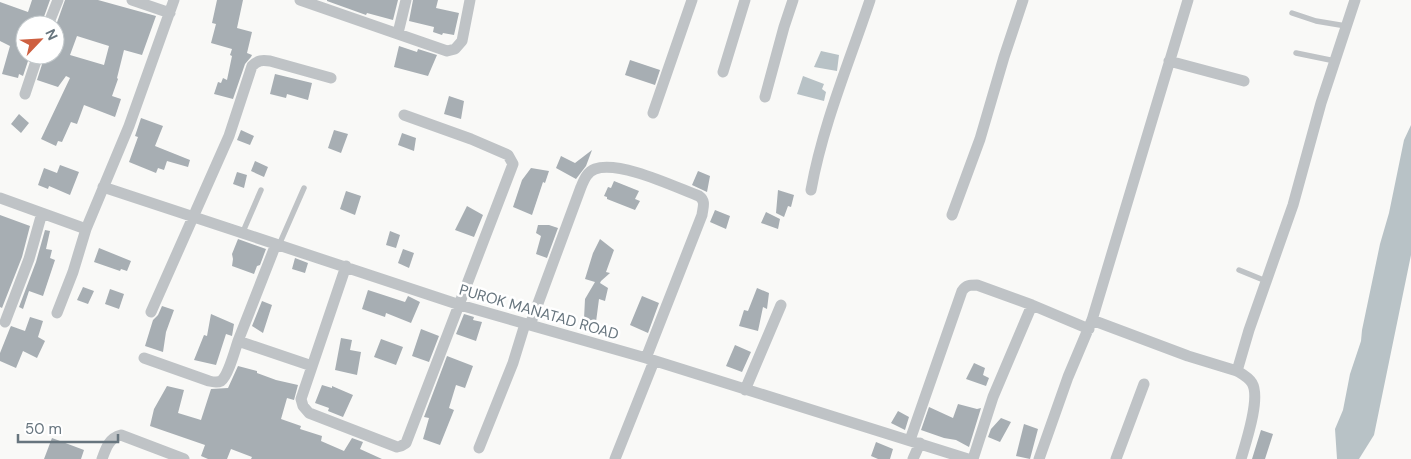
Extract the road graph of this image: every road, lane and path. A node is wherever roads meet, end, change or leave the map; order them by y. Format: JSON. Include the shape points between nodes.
{"nodes":[{"id":1,"x":58,"y":0,"type":"edge"},
{"id":2,"x":132,"y":0,"type":"edge"},
{"id":3,"x":174,"y":0,"type":"edge"},
{"id":4,"x":300,"y":0,"type":"edge"},
{"id":5,"x":406,"y":0,"type":"edge"},
{"id":6,"x":470,"y":0,"type":"edge"},
{"id":7,"x":692,"y":0,"type":"edge"},
{"id":8,"x":745,"y":0,"type":"edge"},
{"id":9,"x":793,"y":0,"type":"edge"},
{"id":10,"x":870,"y":0,"type":"edge"},
{"id":11,"x":1023,"y":0,"type":"edge"},
{"id":12,"x":1188,"y":0,"type":"edge"},
{"id":13,"x":1355,"y":0,"type":"edge"},
{"id":14,"x":170,"y":12,"type":"junction"},
{"id":15,"x":1292,"y":13,"type":"dead end"},
{"id":16,"x":52,"y":15,"type":"edge"},
{"id":17,"x":1346,"y":26,"type":"junction"},
{"id":18,"x":398,"y":33,"type":"junction"},
{"id":19,"x":1296,"y":53,"type":"dead end"},
{"id":20,"x":1169,"y":61,"type":"junction"},
{"id":21,"x":1335,"y":61,"type":"junction"},
{"id":22,"x":35,"y":65,"type":"edge"},
{"id":23,"x":723,"y":72,"type":"dead end"},
{"id":24,"x":331,"y":78,"type":"dead end"},
{"id":25,"x":1244,"y":81,"type":"dead end"},
{"id":26,"x":25,"y":94,"type":"dead end"},
{"id":27,"x":766,"y":97,"type":"dead end"},
{"id":28,"x":653,"y":113,"type":"dead end"},
{"id":29,"x":404,"y":115,"type":"dead end"},
{"id":30,"x":103,"y":187,"type":"junction"},
{"id":31,"x":304,"y":188,"type":"dead end"},
{"id":32,"x":261,"y":190,"type":"dead end"},
{"id":33,"x":811,"y":190,"type":"dead end"},
{"id":34,"x":0,"y":198,"type":"edge"},
{"id":35,"x":42,"y":213,"type":"junction"},
{"id":36,"x":952,"y":215,"type":"dead end"},
{"id":37,"x":194,"y":218,"type":"junction"},
{"id":38,"x":86,"y":229,"type":"junction"},
{"id":39,"x":242,"y":234,"type":"junction"},
{"id":40,"x":277,"y":245,"type":"junction"},
{"id":41,"x":346,"y":266,"type":"junction"},
{"id":42,"x":1238,"y":270,"type":"dead end"},
{"id":43,"x":1266,"y":280,"type":"junction"},
{"id":44,"x":781,"y":304,"type":"dead end"},
{"id":45,"x":460,"y":305,"type":"junction"},
{"id":46,"x":1032,"y":305,"type":"junction"},
{"id":47,"x":151,"y":312,"type":"dead end"},
{"id":48,"x":57,"y":313,"type":"dead end"},
{"id":49,"x":5,"y":322,"type":"dead end"},
{"id":50,"x":527,"y":324,"type":"junction"},
{"id":51,"x":1091,"y":324,"type":"junction"},
{"id":52,"x":238,"y":341,"type":"junction"},
{"id":53,"x":144,"y":358,"type":"dead end"},
{"id":54,"x":650,"y":360,"type":"junction"},
{"id":55,"x":312,"y":366,"type":"junction"},
{"id":56,"x":1237,"y":371,"type":"junction"},
{"id":57,"x":1144,"y":384,"type":"dead end"},
{"id":58,"x":745,"y":390,"type":"junction"},
{"id":59,"x":915,"y":442,"type":"junction"},
{"id":60,"x":479,"y":448,"type":"dead end"},
{"id":61,"x":102,"y":459,"type":"edge"},
{"id":62,"x":184,"y":459,"type":"edge"},
{"id":63,"x":614,"y":459,"type":"edge"},
{"id":64,"x":913,"y":459,"type":"edge"},
{"id":65,"x":968,"y":459,"type":"edge"},
{"id":66,"x":972,"y":459,"type":"edge"},
{"id":67,"x":1039,"y":459,"type":"edge"},
{"id":68,"x":1116,"y":459,"type":"edge"},
{"id":69,"x":1241,"y":459,"type":"edge"}],
"edges":[{"from":1,"to":16,"type":"street"},
{"from":2,"to":14,"type":"street"},
{"from":3,"to":14,"type":"street"},
{"from":4,"to":18,"type":"street"},
{"from":5,"to":18,"type":"street"},
{"from":6,"to":18,"type":"street","via":[[462,41],[455,49],[448,51]]},
{"from":7,"to":28,"type":"street"},
{"from":8,"to":23,"type":"street"},
{"from":9,"to":27,"type":"street"},
{"from":10,"to":33,"type":"street","via":[[835,97]]},
{"from":11,"to":36,"type":"street","via":[[980,139]]},
{"from":12,"to":20,"type":"street"},
{"from":13,"to":17,"type":"street"},
{"from":14,"to":30,"type":"street"},
{"from":15,"to":17,"type":"lane"},
{"from":17,"to":21,"type":"street"},
{"from":19,"to":21,"type":"lane"},
{"from":20,"to":25,"type":"street"},
{"from":20,"to":51,"type":"street"},
{"from":21,"to":43,"type":"street","via":[[1293,205]]},
{"from":22,"to":26,"type":"street"},
{"from":24,"to":37,"type":"street","via":[[270,61],[262,60],[252,66],[230,136]]},
{"from":29,"to":45,"type":"street","via":[[501,152],[513,164]]},
{"from":30,"to":37,"type":"street","name":"PUROK MANATAD ROAD"},
{"from":30,"to":38,"type":"street"},
{"from":31,"to":40,"type":"lane"},
{"from":32,"to":39,"type":"lane"},
{"from":34,"to":35,"type":"street"},
{"from":35,"to":38,"type":"street"},
{"from":35,"to":49,"type":"street"},
{"from":37,"to":39,"type":"street","name":"PUROK MANATAD ROAD"},
{"from":37,"to":47,"type":"street"},
{"from":38,"to":48,"type":"street","via":[[74,272]]},
{"from":39,"to":40,"type":"street","name":"PUROK MANATAD ROAD"},
{"from":40,"to":41,"type":"street","name":"PUROK MANATAD ROAD"},
{"from":40,"to":52,"type":"street"},
{"from":41,"to":45,"type":"street","name":"PUROK MANATAD ROAD"},
{"from":41,"to":55,"type":"street"},
{"from":42,"to":43,"type":"lane"},
{"from":43,"to":56,"type":"street"},
{"from":44,"to":58,"type":"street"},
{"from":45,"to":50,"type":"street","name":"PUROK MANATAD ROAD"},
{"from":45,"to":55,"type":"street","via":[[406,443],[401,446],[309,413],[301,399]]},
{"from":46,"to":51,"type":"street"},
{"from":46,"to":59,"type":"street","via":[[977,285],[965,287],[958,300]]},
{"from":46,"to":66,"type":"street","via":[[993,397]]},
{"from":50,"to":54,"type":"street","name":"PUROK MANATAD ROAD"},
{"from":50,"to":54,"type":"street","via":[[587,174],[595,169],[627,169],[699,196],[704,204]]},
{"from":50,"to":60,"type":"street"},
{"from":51,"to":56,"type":"street"},
{"from":51,"to":67,"type":"street"},
{"from":52,"to":53,"type":"street","via":[[227,372],[218,382]]},
{"from":52,"to":55,"type":"street"},
{"from":54,"to":58,"type":"street","name":"PUROK MANATAD ROAD"},
{"from":54,"to":63,"type":"street"},
{"from":56,"to":69,"type":"street","via":[[1247,377],[1255,394]]},
{"from":57,"to":68,"type":"street"},
{"from":58,"to":59,"type":"street","name":"PUROK MANATAD ROAD"},
{"from":59,"to":64,"type":"street"},
{"from":59,"to":65,"type":"street","name":"PUROK MANATAD ROAD"},
{"from":61,"to":62,"type":"street","via":[[109,443],[121,435]]}]}
